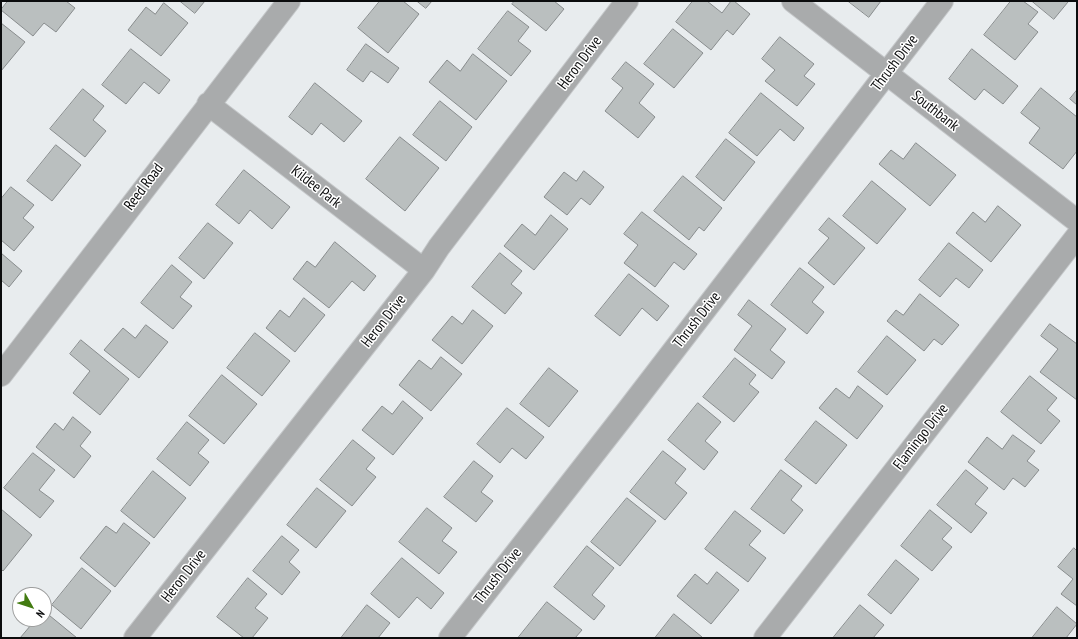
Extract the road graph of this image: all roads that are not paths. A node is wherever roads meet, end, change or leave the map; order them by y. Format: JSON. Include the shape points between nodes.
{"nodes":[{"id":1,"x":289,"y":1,"type":"edge"},
{"id":2,"x":627,"y":1,"type":"edge"},
{"id":3,"x":793,"y":1,"type":"edge"},
{"id":4,"x":942,"y":1,"type":"edge"},
{"id":5,"x":887,"y":74,"type":"junction"},
{"id":6,"x":208,"y":104,"type":"junction"},
{"id":7,"x":1077,"y":221,"type":"edge"},
{"id":8,"x":1077,"y":236,"type":"edge"},
{"id":9,"x":424,"y":270,"type":"junction"},
{"id":10,"x":1,"y":375,"type":"edge"},
{"id":11,"x":135,"y":638,"type":"edge"},
{"id":12,"x":450,"y":638,"type":"edge"},
{"id":13,"x":765,"y":638,"type":"edge"}],
"edges":[{"from":1,"to":6,"type":"street","name":"Reed Road"},
{"from":2,"to":9,"type":"street","name":"Heron Drive"},
{"from":3,"to":5,"type":"street","name":"Southbank"},
{"from":4,"to":5,"type":"street","name":"Thrush Drive"},
{"from":5,"to":7,"type":"street","name":"Southbank"},
{"from":5,"to":12,"type":"street","name":"Thrush Drive"},
{"from":6,"to":9,"type":"street","name":"Kildee Park"},
{"from":6,"to":10,"type":"street","name":"Reed Road"},
{"from":8,"to":13,"type":"street","name":"Flamingo Drive"},
{"from":9,"to":11,"type":"street","name":"Heron Drive"}]}
